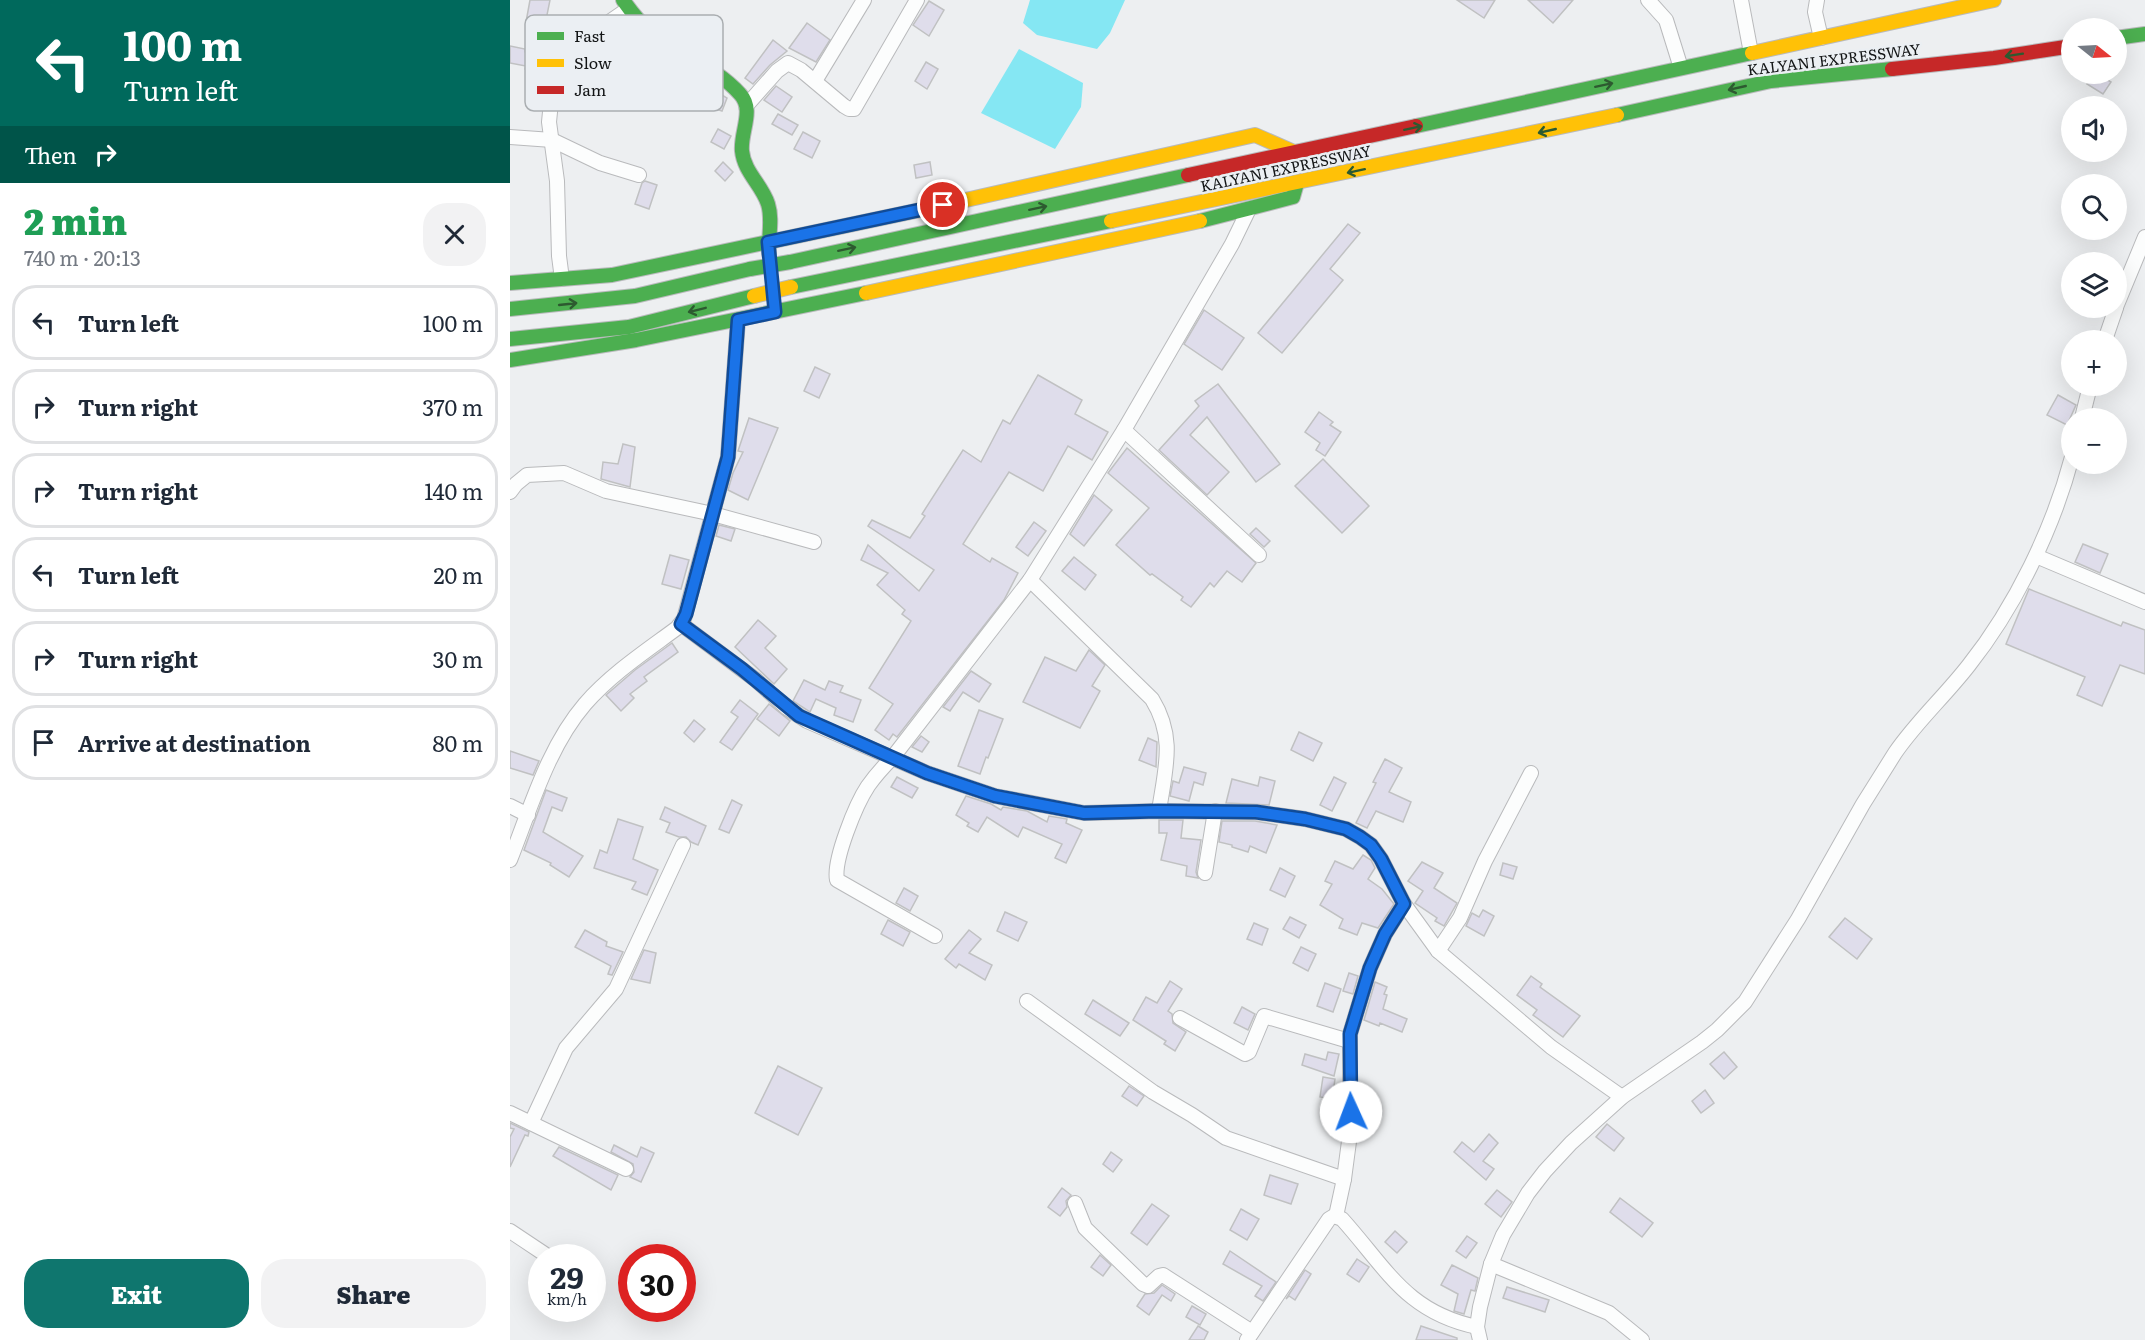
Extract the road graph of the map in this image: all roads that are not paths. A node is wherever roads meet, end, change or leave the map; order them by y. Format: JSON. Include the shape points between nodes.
{"nodes":[{"id":1,"x":864,"y":0,"type":"edge"},
{"id":2,"x":918,"y":0,"type":"edge"},
{"id":3,"x":1648,"y":0,"type":"edge"},
{"id":4,"x":1741,"y":0,"type":"edge"},
{"id":5,"x":1817,"y":0,"type":"edge"},
{"id":6,"x":1994,"y":0,"type":"edge"},
{"id":7,"x":626,"y":4,"type":"edge"},
{"id":8,"x":613,"y":15,"type":"edge"},
{"id":9,"x":2145,"y":34,"type":"edge"},
{"id":10,"x":2127,"y":36,"type":"edge"},
{"id":11,"x":1821,"y":38,"type":"junction"},
{"id":12,"x":2061,"y":48,"type":"edge"},
{"id":13,"x":1752,"y":53,"type":"junction"},
{"id":14,"x":1681,"y":68,"type":"junction"},
{"id":15,"x":723,"y":79,"type":"edge"},
{"id":16,"x":815,"y":81,"type":"junction"},
{"id":17,"x":746,"y":106,"type":"junction"},
{"id":18,"x":550,"y":111,"type":"edge"},
{"id":19,"x":510,"y":137,"type":"edge"},
{"id":20,"x":552,"y":140,"type":"junction"},
{"id":21,"x":1294,"y":152,"type":"junction"},
{"id":22,"x":639,"y":175,"type":"dead end"},
{"id":23,"x":1297,"y":183,"type":"junction"},
{"id":24,"x":1249,"y":210,"type":"junction"},
{"id":25,"x":2145,"y":237,"type":"edge"},
{"id":26,"x":768,"y":242,"type":"junction"},
{"id":27,"x":562,"y":279,"type":"junction"},
{"id":28,"x":2127,"y":280,"type":"edge"},
{"id":29,"x":510,"y":283,"type":"edge"},
{"id":30,"x":510,"y":309,"type":"edge"},
{"id":31,"x":775,"y":312,"type":"junction"},
{"id":32,"x":738,"y":320,"type":"junction"},
{"id":33,"x":510,"y":339,"type":"edge"},
{"id":34,"x":510,"y":360,"type":"edge"},
{"id":35,"x":1124,"y":430,"type":"junction"},
{"id":36,"x":2066,"y":474,"type":"edge"},
{"id":37,"x":510,"y":492,"type":"edge"},
{"id":38,"x":713,"y":514,"type":"junction"},
{"id":39,"x":814,"y":542,"type":"dead end"},
{"id":40,"x":1259,"y":555,"type":"dead end"},
{"id":41,"x":2036,"y":556,"type":"junction"},
{"id":42,"x":1030,"y":580,"type":"junction"},
{"id":43,"x":2145,"y":602,"type":"edge"},
{"id":44,"x":681,"y":624,"type":"junction"},
{"id":45,"x":893,"y":757,"type":"junction"},
{"id":46,"x":1531,"y":773,"type":"dead end"},
{"id":47,"x":510,"y":806,"type":"edge"},
{"id":48,"x":1158,"y":811,"type":"junction"},
{"id":49,"x":1215,"y":812,"type":"junction"},
{"id":50,"x":528,"y":815,"type":"junction"},
{"id":51,"x":683,"y":845,"type":"dead end"},
{"id":52,"x":510,"y":860,"type":"edge"},
{"id":53,"x":1205,"y":873,"type":"dead end"},
{"id":54,"x":1404,"y":904,"type":"junction"},
{"id":55,"x":935,"y":936,"type":"dead end"},
{"id":56,"x":1438,"y":951,"type":"junction"},
{"id":57,"x":1027,"y":1001,"type":"dead end"},
{"id":58,"x":1180,"y":1018,"type":"dead end"},
{"id":59,"x":1349,"y":1041,"type":"junction"},
{"id":60,"x":1622,"y":1097,"type":"junction"},
{"id":61,"x":510,"y":1113,"type":"edge"},
{"id":62,"x":531,"y":1123,"type":"junction"},
{"id":63,"x":626,"y":1168,"type":"dead end"},
{"id":64,"x":1344,"y":1179,"type":"junction"},
{"id":65,"x":1075,"y":1203,"type":"dead end"},
{"id":66,"x":1336,"y":1216,"type":"junction"},
{"id":67,"x":510,"y":1231,"type":"edge"},
{"id":68,"x":530,"y":1244,"type":"edge"},
{"id":69,"x":1491,"y":1264,"type":"junction"},
{"id":70,"x":1478,"y":1333,"type":"edge"},
{"id":71,"x":1249,"y":1336,"type":"edge"},
{"id":72,"x":1642,"y":1340,"type":"edge"}],
"edges":[{"from":1,"to":16,"type":"street"},
{"from":2,"to":16,"type":"street","via":[[854,109],[844,106]]},
{"from":3,"to":14,"type":"street","via":[[1666,20]]},
{"from":4,"to":13,"type":"street"},
{"from":5,"to":11,"type":"street","via":[[1815,12]]},
{"from":6,"to":11,"type":"main road","name":"KALYANI EXPRESSWAY"},
{"from":7,"to":8,"type":"street"},
{"from":9,"to":10,"type":"main road"},
{"from":11,"to":13,"type":"main road","name":"KALYANI EXPRESSWAY"},
{"from":12,"to":23,"type":"main road","name":"KALYANI EXPRESSWAY","one_way":true,"via":[[1771,81]]},
{"from":13,"to":14,"type":"main road","name":"KALYANI EXPRESSWAY"},
{"from":21,"to":14,"type":"main road","name":"KALYANI EXPRESSWAY","one_way":true},
{"from":15,"to":17,"type":"main road","via":[[742,95]]},
{"from":16,"to":17,"type":"street","via":[[793,65],[784,64]]},
{"from":17,"to":26,"type":"main road","via":[[742,154],[745,167],[769,205]]},
{"from":18,"to":20,"type":"street"},
{"from":19,"to":20,"type":"street"},
{"from":20,"to":22,"type":"street","via":[[600,163]]},
{"from":20,"to":27,"type":"street"},
{"from":21,"to":26,"type":"main road","via":[[1255,135]]},
{"from":30,"to":21,"type":"main road","name":"KALYANI EXPRESSWAY","one_way":true,"bridge":true,"via":[[635,296]]},
{"from":23,"to":24,"type":"main road","via":[[1293,197]]},
{"from":23,"to":33,"type":"main road","name":"KALYANI EXPRESSWAY","one_way":true,"bridge":true,"via":[[957,251],[629,327]]},
{"from":24,"to":31,"type":"main road"},
{"from":24,"to":35,"type":"street"},
{"from":25,"to":28,"type":"street"},
{"from":26,"to":27,"type":"main road","via":[[612,275]]},
{"from":26,"to":31,"type":"main road"},
{"from":27,"to":29,"type":"main road"},
{"from":31,"to":32,"type":"main road"},
{"from":32,"to":34,"type":"main road"},
{"from":32,"to":38,"type":"street","via":[[728,457]]},
{"from":35,"to":40,"type":"street"},
{"from":35,"to":42,"type":"street"},
{"from":36,"to":41,"type":"street"},
{"from":37,"to":38,"type":"street","via":[[527,475],[564,473],[606,491]]},
{"from":38,"to":39,"type":"street"},
{"from":38,"to":44,"type":"street"},
{"from":41,"to":43,"type":"street"},
{"from":41,"to":60,"type":"street","via":[[1978,652],[1895,753],[1754,992],[1717,1030]]},
{"from":42,"to":45,"type":"street"},
{"from":42,"to":48,"type":"street","via":[[1152,699],[1162,715],[1168,742]]},
{"from":44,"to":45,"type":"street","via":[[799,716]]},
{"from":44,"to":50,"type":"street","via":[[584,705],[558,746]]},
{"from":45,"to":48,"type":"street","via":[[995,796],[1044,807],[1101,814]]},
{"from":45,"to":55,"type":"street","via":[[859,802],[837,861],[837,880]]},
{"from":46,"to":56,"type":"street","via":[[1460,918]]},
{"from":47,"to":50,"type":"street"},
{"from":48,"to":49,"type":"street"},
{"from":49,"to":53,"type":"street"},
{"from":49,"to":54,"type":"street","via":[[1256,812],[1346,829],[1371,845]]},
{"from":50,"to":52,"type":"street"},
{"from":51,"to":62,"type":"street","via":[[616,990],[566,1048]]},
{"from":54,"to":56,"type":"street"},
{"from":54,"to":59,"type":"street","via":[[1372,961]]},
{"from":56,"to":60,"type":"street","via":[[1551,1047]]},
{"from":57,"to":64,"type":"street","via":[[1152,1092],[1226,1138]]},
{"from":58,"to":59,"type":"street","via":[[1245,1054],[1264,1016]]},
{"from":59,"to":64,"type":"street","via":[[1351,1112]]},
{"from":60,"to":69,"type":"street","via":[[1545,1171],[1512,1219]]},
{"from":61,"to":62,"type":"street"},
{"from":62,"to":63,"type":"street"},
{"from":64,"to":66,"type":"street"},
{"from":65,"to":71,"type":"street","via":[[1088,1232],[1143,1284],[1148,1286],[1163,1275]]},
{"from":66,"to":70,"type":"street","via":[[1409,1296]]},
{"from":66,"to":71,"type":"street","via":[[1329,1219]]},
{"from":67,"to":68,"type":"street"},
{"from":69,"to":70,"type":"street"},
{"from":69,"to":72,"type":"street","via":[[1610,1313]]}]}
